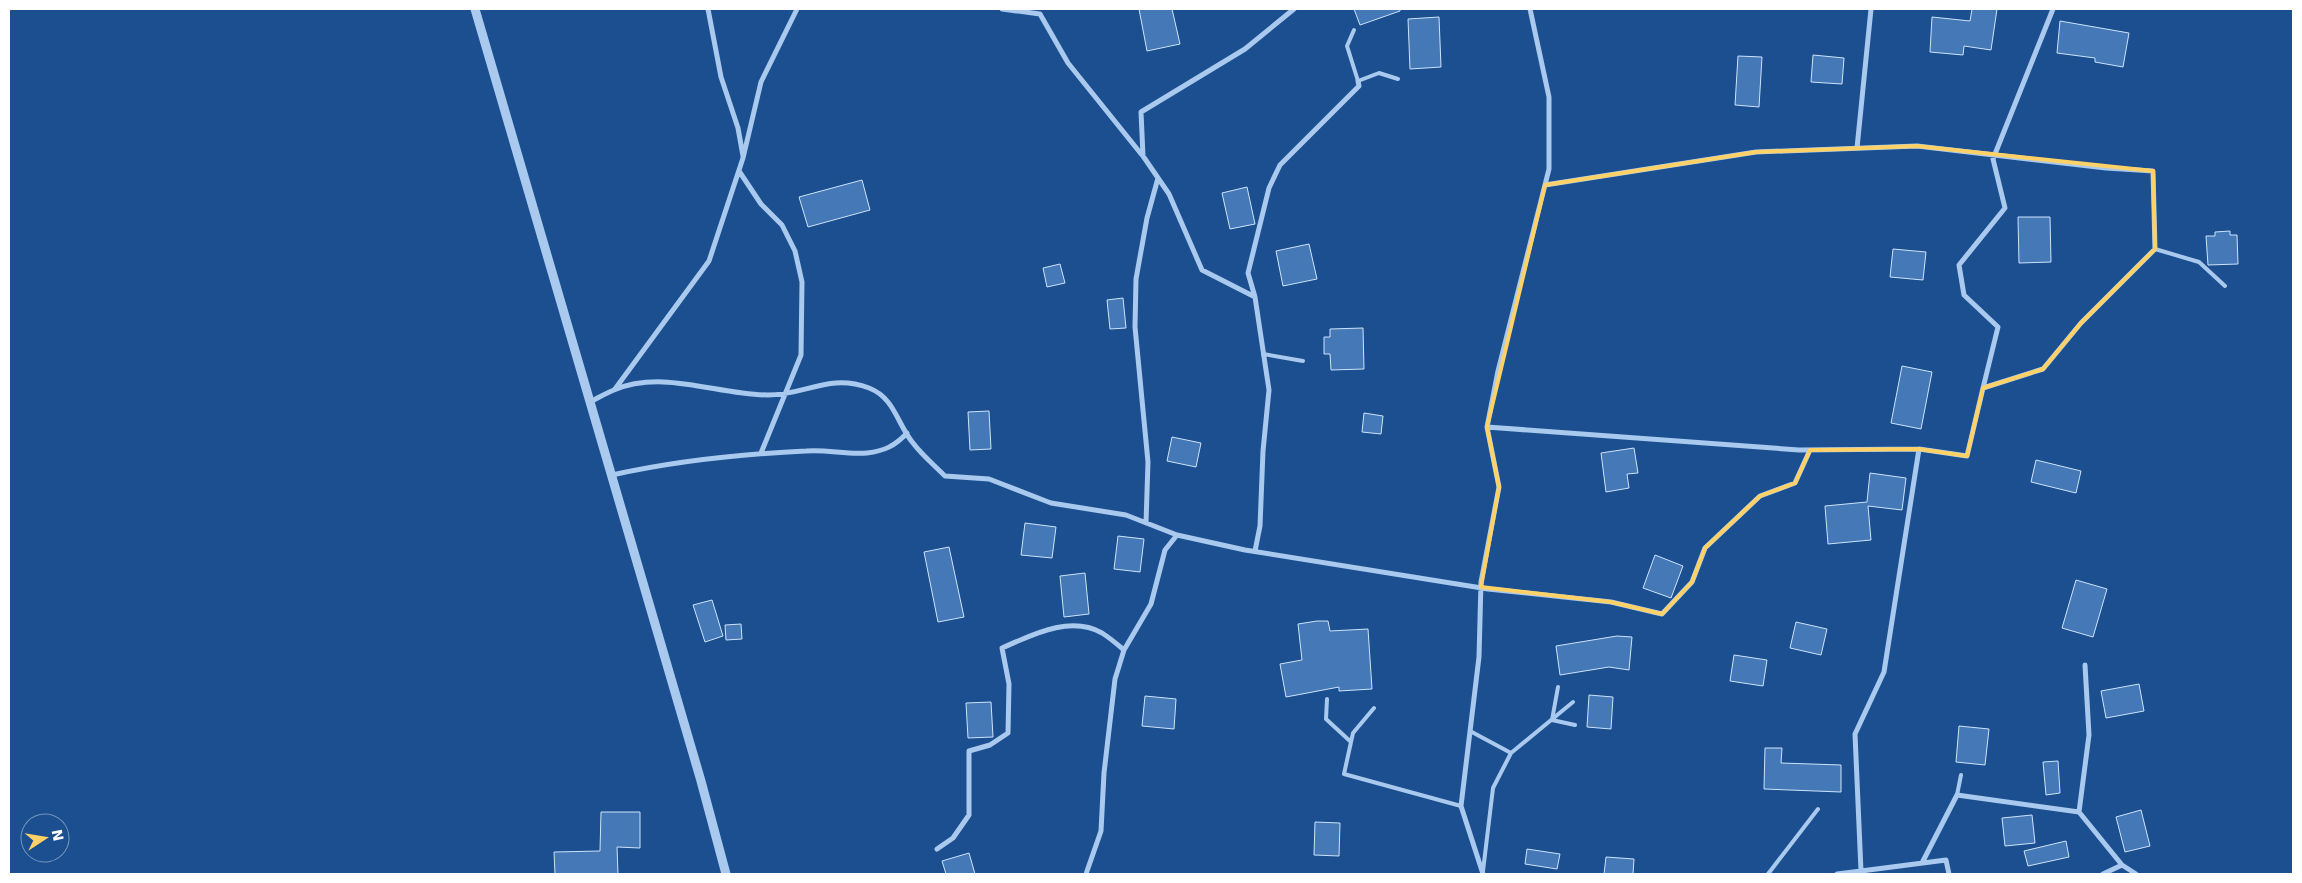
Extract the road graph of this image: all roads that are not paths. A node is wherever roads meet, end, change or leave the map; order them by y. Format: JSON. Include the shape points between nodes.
{"nodes":[{"id":1,"x":475,"y":9,"type":"edge"},
{"id":2,"x":708,"y":9,"type":"edge"},
{"id":3,"x":797,"y":9,"type":"edge"},
{"id":4,"x":1002,"y":9,"type":"edge"},
{"id":5,"x":1294,"y":9,"type":"edge"},
{"id":6,"x":1530,"y":9,"type":"edge"},
{"id":7,"x":1870,"y":9,"type":"edge"},
{"id":8,"x":2053,"y":9,"type":"edge"},
{"id":9,"x":1354,"y":30,"type":"dead end"},
{"id":10,"x":1398,"y":79,"type":"dead end"},
{"id":11,"x":1358,"y":81,"type":"junction"},
{"id":12,"x":1857,"y":148,"type":"junction"},
{"id":13,"x":1995,"y":155,"type":"junction"},
{"id":14,"x":1143,"y":156,"type":"junction"},
{"id":15,"x":743,"y":158,"type":"junction"},
{"id":16,"x":739,"y":171,"type":"junction"},
{"id":17,"x":1158,"y":178,"type":"junction"},
{"id":18,"x":1545,"y":185,"type":"junction"},
{"id":19,"x":2155,"y":249,"type":"junction"},
{"id":20,"x":2225,"y":286,"type":"dead end"},
{"id":21,"x":1254,"y":297,"type":"junction"},
{"id":22,"x":1263,"y":354,"type":"junction"},
{"id":23,"x":1303,"y":361,"type":"dead end"},
{"id":24,"x":1983,"y":388,"type":"junction"},
{"id":25,"x":615,"y":389,"type":"junction"},
{"id":26,"x":784,"y":392,"type":"junction"},
{"id":27,"x":590,"y":402,"type":"junction"},
{"id":28,"x":1487,"y":427,"type":"junction"},
{"id":29,"x":907,"y":433,"type":"junction"},
{"id":30,"x":1919,"y":449,"type":"junction"},
{"id":31,"x":1810,"y":450,"type":"junction"},
{"id":32,"x":761,"y":453,"type":"junction"},
{"id":33,"x":612,"y":475,"type":"junction"},
{"id":34,"x":1146,"y":523,"type":"junction"},
{"id":35,"x":1178,"y":535,"type":"junction"},
{"id":36,"x":1255,"y":551,"type":"junction"},
{"id":37,"x":1481,"y":587,"type":"junction"},
{"id":38,"x":1124,"y":650,"type":"junction"},
{"id":39,"x":2084,"y":665,"type":"dead end"},
{"id":40,"x":1558,"y":687,"type":"dead end"},
{"id":41,"x":1327,"y":700,"type":"dead end"},
{"id":42,"x":1573,"y":702,"type":"dead end"},
{"id":43,"x":1374,"y":708,"type":"dead end"},
{"id":44,"x":1552,"y":720,"type":"junction"},
{"id":45,"x":1574,"y":725,"type":"dead end"},
{"id":46,"x":1470,"y":731,"type":"junction"},
{"id":47,"x":1351,"y":742,"type":"junction"},
{"id":48,"x":1511,"y":753,"type":"junction"},
{"id":49,"x":1961,"y":775,"type":"dead end"},
{"id":50,"x":1957,"y":795,"type":"junction"},
{"id":51,"x":1461,"y":806,"type":"junction"},
{"id":52,"x":1818,"y":809,"type":"dead end"},
{"id":53,"x":2079,"y":812,"type":"junction"},
{"id":54,"x":937,"y":849,"type":"dead end"},
{"id":55,"x":1922,"y":863,"type":"junction"},
{"id":56,"x":2122,"y":865,"type":"junction"},
{"id":57,"x":1861,"y":872,"type":"junction"},
{"id":58,"x":726,"y":874,"type":"edge"},
{"id":59,"x":1086,"y":874,"type":"edge"},
{"id":60,"x":1483,"y":874,"type":"edge"},
{"id":61,"x":1768,"y":874,"type":"edge"},
{"id":62,"x":1837,"y":874,"type":"edge"},
{"id":63,"x":1949,"y":874,"type":"edge"},
{"id":64,"x":2103,"y":874,"type":"edge"},
{"id":65,"x":2136,"y":874,"type":"edge"}],
"edges":[{"from":1,"to":27,"type":"street"},
{"from":2,"to":15,"type":"street","via":[[719,68],[738,128]]},
{"from":3,"to":15,"type":"street","via":[[761,82]]},
{"from":4,"to":14,"type":"street","via":[[1040,14],[1068,63]]},
{"from":5,"to":14,"type":"street","via":[[1244,49],[1141,112]]},
{"from":6,"to":18,"type":"street","via":[[1549,97],[1549,169]]},
{"from":7,"to":12,"type":"street"},
{"from":8,"to":13,"type":"street"},
{"from":9,"to":11,"type":"lane","via":[[1348,46]]},
{"from":10,"to":11,"type":"lane","via":[[1379,73]]},
{"from":11,"to":21,"type":"street","via":[[1359,86],[1280,165],[1269,188],[1248,273]]},
{"from":12,"to":13,"type":"street","via":[[1917,146]]},
{"from":12,"to":18,"type":"street","via":[[1756,152]]},
{"from":13,"to":19,"type":"street","via":[[2153,171]]},
{"from":13,"to":24,"type":"street","via":[[1993,159],[2005,208],[1960,265],[1964,295],[1998,327]]},
{"from":14,"to":17,"type":"street"},
{"from":15,"to":16,"type":"street"},
{"from":16,"to":25,"type":"street","via":[[709,261]]},
{"from":16,"to":26,"type":"street","via":[[761,204],[782,225],[795,250],[802,282],[801,355]]},
{"from":17,"to":21,"type":"street","via":[[1169,194],[1202,270]]},
{"from":17,"to":34,"type":"street","via":[[1136,279],[1135,327],[1148,462]]},
{"from":18,"to":28,"type":"street"},
{"from":19,"to":20,"type":"lane","via":[[2199,262]]},
{"from":19,"to":24,"type":"street","via":[[2082,323],[2043,369]]},
{"from":21,"to":22,"type":"street"},
{"from":22,"to":23,"type":"lane"},
{"from":22,"to":36,"type":"street","via":[[1269,390],[1260,526]]},
{"from":24,"to":30,"type":"street","via":[[1967,456]]},
{"from":25,"to":26,"type":"street","via":[[644,383],[680,383],[729,392],[770,395]]},
{"from":25,"to":27,"type":"street"},
{"from":26,"to":29,"type":"street","via":[[839,381],[870,389],[891,403]]},
{"from":26,"to":32,"type":"street"},
{"from":27,"to":33,"type":"street"},
{"from":28,"to":31,"type":"street"},
{"from":28,"to":37,"type":"street","via":[[1499,487]]},
{"from":29,"to":32,"type":"street","via":[[890,448],[866,453],[809,450]]},
{"from":29,"to":34,"type":"street","via":[[944,476],[989,479],[1051,503],[1126,515]]},
{"from":30,"to":31,"type":"street"},
{"from":30,"to":57,"type":"street","via":[[1884,672],[1855,734]]},
{"from":31,"to":37,"type":"street","via":[[1795,483],[1760,496],[1705,548],[1692,582],[1662,614],[1612,602]]},
{"from":32,"to":33,"type":"street"},
{"from":33,"to":58,"type":"street"},
{"from":34,"to":35,"type":"street"},
{"from":35,"to":36,"type":"street"},
{"from":35,"to":38,"type":"street","via":[[1165,550],[1151,604]]},
{"from":36,"to":37,"type":"street"},
{"from":37,"to":46,"type":"street","via":[[1479,657]]},
{"from":38,"to":54,"type":"street","via":[[1102,632],[1079,627],[1051,628],[1002,648],[1009,684],[1008,732],[990,745],[970,751],[969,815],[953,838]]},
{"from":38,"to":59,"type":"street","via":[[1115,679],[1101,831]]},
{"from":39,"to":53,"type":"street","via":[[2089,735]]},
{"from":40,"to":44,"type":"lane"},
{"from":41,"to":47,"type":"lane","via":[[1326,719]]},
{"from":42,"to":44,"type":"lane"},
{"from":43,"to":47,"type":"lane","via":[[1353,733]]},
{"from":44,"to":45,"type":"lane"},
{"from":44,"to":48,"type":"lane"},
{"from":46,"to":48,"type":"lane"},
{"from":46,"to":51,"type":"street"},
{"from":47,"to":51,"type":"lane","via":[[1344,774]]},
{"from":48,"to":60,"type":"lane","via":[[1493,788]]},
{"from":49,"to":50,"type":"lane"},
{"from":50,"to":53,"type":"street"},
{"from":50,"to":55,"type":"street"},
{"from":51,"to":60,"type":"street"},
{"from":52,"to":61,"type":"lane"},
{"from":53,"to":56,"type":"street"},
{"from":55,"to":57,"type":"street"},
{"from":55,"to":63,"type":"street","via":[[1946,860]]},
{"from":56,"to":64,"type":"street"},
{"from":56,"to":65,"type":"street"},
{"from":57,"to":62,"type":"street"}]}
